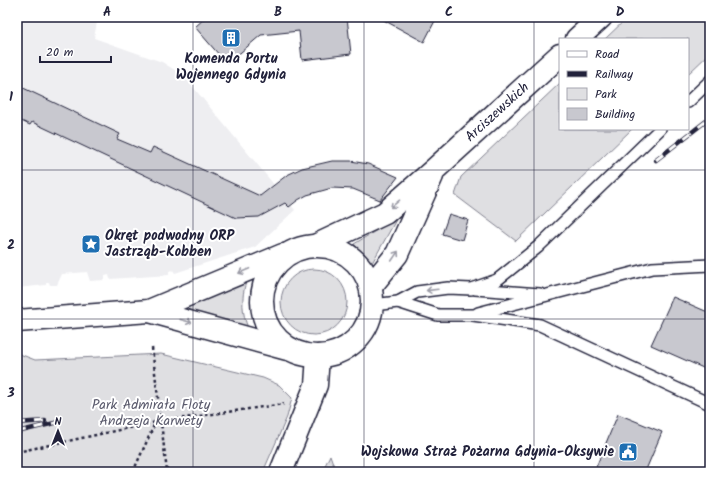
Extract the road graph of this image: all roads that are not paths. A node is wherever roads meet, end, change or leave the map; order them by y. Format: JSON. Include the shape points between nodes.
{"nodes":[{"id":1,"x":601,"y":17,"type":"edge"},
{"id":2,"x":578,"y":38,"type":"edge"},
{"id":3,"x":559,"y":56,"type":"edge"},
{"id":4,"x":710,"y":81,"type":"edge"},
{"id":5,"x":689,"y":101,"type":"edge"},
{"id":6,"x":659,"y":130,"type":"edge"},
{"id":7,"x":435,"y":170,"type":"junction"},
{"id":8,"x":317,"y":245,"type":"junction"},
{"id":9,"x":293,"y":250,"type":"junction"},
{"id":10,"x":710,"y":265,"type":"edge"},
{"id":11,"x":471,"y":289,"type":"junction"},
{"id":12,"x":550,"y":295,"type":"junction"},
{"id":13,"x":372,"y":296,"type":"junction"},
{"id":14,"x":398,"y":302,"type":"junction"},
{"id":15,"x":149,"y":311,"type":"junction"},
{"id":16,"x":473,"y":315,"type":"junction"},
{"id":17,"x":17,"y":321,"type":"edge"},
{"id":18,"x":290,"y":350,"type":"junction"},
{"id":19,"x":318,"y":356,"type":"junction"},
{"id":20,"x":710,"y":404,"type":"edge"},
{"id":21,"x":281,"y":472,"type":"edge"}],
"edges":[{"from":1,"to":2,"type":"street"},
{"from":3,"to":7,"type":"street","name":"Arciszewskich"},
{"from":4,"to":5,"type":"lane"},
{"from":6,"to":11,"type":"lane","via":[[538,247],[497,280]]},
{"from":7,"to":8,"type":"street","name":"Arciszewskich","one_way":true,"via":[[385,213]]},
{"from":13,"to":7,"type":"street","name":"Arciszewskich","one_way":true,"via":[[397,254]]},
{"from":8,"to":9,"type":"street"},
{"from":8,"to":13,"type":"street","via":[[337,250],[355,261],[364,272]]},
{"from":9,"to":15,"type":"street","one_way":true},
{"from":9,"to":18,"type":"street","via":[[270,270],[261,299],[268,328]]},
{"from":10,"to":12,"type":"lane","via":[[652,268]]},
{"from":11,"to":12,"type":"lane"},
{"from":11,"to":14,"type":"lane","one_way":true,"via":[[448,288],[417,292]]},
{"from":12,"to":16,"type":"lane"},
{"from":13,"to":14,"type":"lane"},
{"from":13,"to":19,"type":"street","via":[[366,328],[355,341],[341,351]]},
{"from":14,"to":16,"type":"lane","via":[[438,315]]},
{"from":15,"to":17,"type":"street"},
{"from":15,"to":18,"type":"street","one_way":true},
{"from":16,"to":20,"type":"lane","via":[[540,325]]},
{"from":18,"to":19,"type":"street"},
{"from":19,"to":21,"type":"street","via":[[316,385]]}]}
